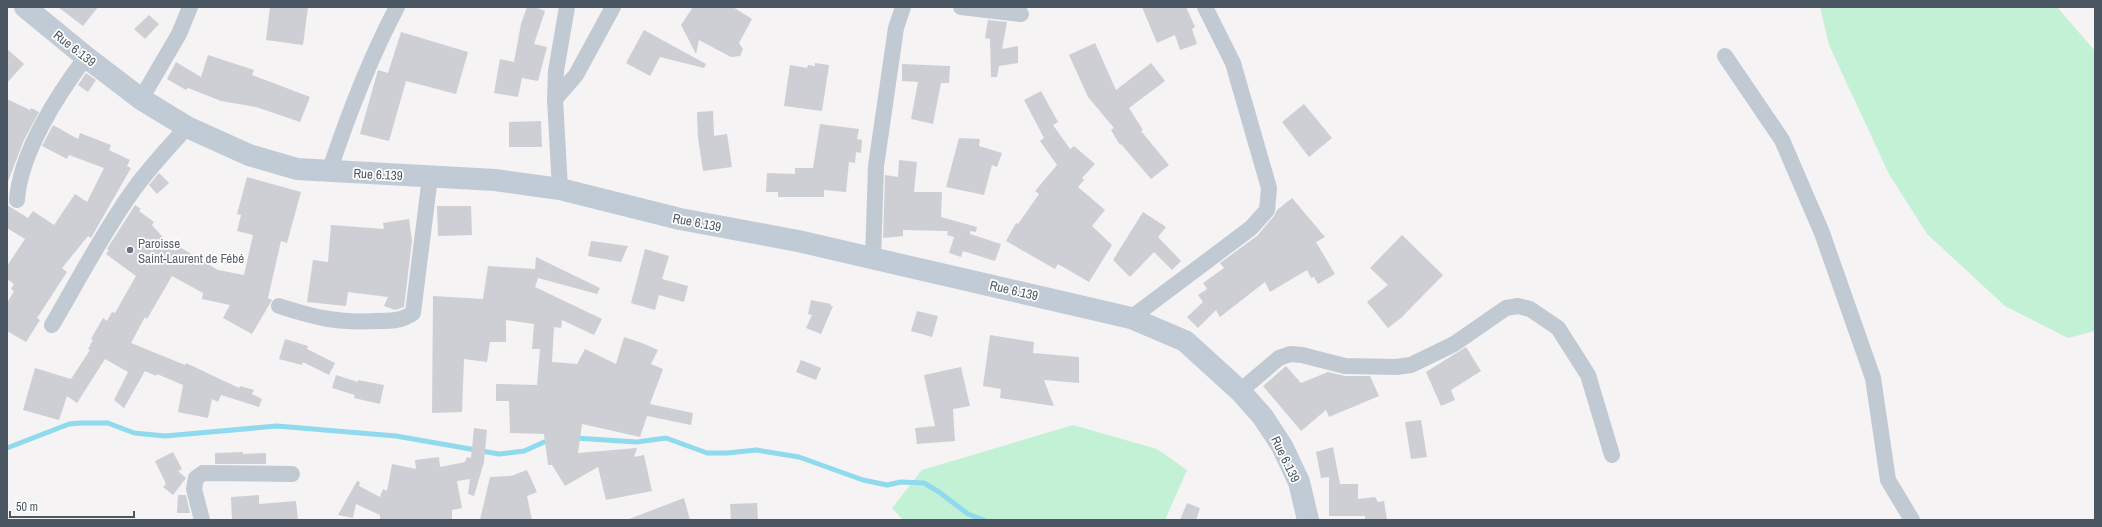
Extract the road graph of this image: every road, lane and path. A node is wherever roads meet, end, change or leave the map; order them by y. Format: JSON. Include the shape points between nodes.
{"nodes":[{"id":1,"x":25,"y":7,"type":"edge"},
{"id":2,"x":190,"y":7,"type":"edge"},
{"id":3,"x":397,"y":7,"type":"edge"},
{"id":4,"x":567,"y":7,"type":"edge"},
{"id":5,"x":613,"y":7,"type":"edge"},
{"id":6,"x":903,"y":7,"type":"edge"},
{"id":7,"x":961,"y":7,"type":"edge"},
{"id":8,"x":1205,"y":7,"type":"edge"},
{"id":9,"x":1021,"y":14,"type":"dead end"},
{"id":10,"x":1725,"y":56,"type":"dead end"},
{"id":11,"x":86,"y":57,"type":"junction"},
{"id":12,"x":141,"y":99,"type":"junction"},
{"id":13,"x":555,"y":99,"type":"junction"},
{"id":14,"x":187,"y":127,"type":"junction"},
{"id":15,"x":329,"y":172,"type":"junction"},
{"id":16,"x":430,"y":177,"type":"junction"},
{"id":17,"x":560,"y":189,"type":"junction"},
{"id":18,"x":17,"y":200,"type":"dead end"},
{"id":19,"x":873,"y":259,"type":"junction"},
{"id":20,"x":279,"y":306,"type":"dead end"},
{"id":21,"x":1131,"y":318,"type":"junction"},
{"id":22,"x":52,"y":326,"type":"dead end"},
{"id":23,"x":1240,"y":391,"type":"junction"},
{"id":24,"x":1612,"y":454,"type":"dead end"},
{"id":25,"x":292,"y":474,"type":"dead end"},
{"id":26,"x":202,"y":520,"type":"edge"},
{"id":27,"x":1308,"y":520,"type":"edge"},
{"id":28,"x":1912,"y":520,"type":"edge"}],
"edges":[{"from":1,"to":11,"type":"street","name":"Rue 6.139"},
{"from":2,"to":12,"type":"street","via":[[178,34]]},
{"from":3,"to":15,"type":"street","via":[[352,106]]},
{"from":4,"to":13,"type":"street","via":[[556,71]]},
{"from":5,"to":13,"type":"street","via":[[576,75]]},
{"from":6,"to":19,"type":"street","via":[[896,28],[876,166]]},
{"from":7,"to":9,"type":"street"},
{"from":8,"to":21,"type":"street","via":[[1233,63],[1269,188],[1267,210],[1251,228]]},
{"from":10,"to":28,"type":"street","via":[[1782,140],[1822,233],[1873,378],[1888,480]]},
{"from":11,"to":12,"type":"street","name":"Rue 6.139"},
{"from":11,"to":18,"type":"street","via":[[56,99],[31,150],[20,174]]},
{"from":12,"to":14,"type":"street","name":"Rue 6.139"},
{"from":13,"to":17,"type":"street"},
{"from":14,"to":15,"type":"street","name":"Rue 6.139","via":[[249,155],[297,169]]},
{"from":14,"to":22,"type":"street","via":[[132,192],[101,240]]},
{"from":15,"to":16,"type":"street","name":"Rue 6.139"},
{"from":16,"to":17,"type":"street","name":"Rue 6.139","via":[[495,180]]},
{"from":16,"to":20,"type":"street","via":[[412,313],[393,321],[337,322]]},
{"from":17,"to":19,"type":"street","name":"Rue 6.139","via":[[680,219],[798,241]]},
{"from":19,"to":21,"type":"street","name":"Rue 6.139"},
{"from":21,"to":23,"type":"street","name":"Rue 6.139","via":[[1185,341]]},
{"from":23,"to":24,"type":"street","via":[[1279,358],[1290,354],[1345,366],[1412,365],[1454,344],[1506,308],[1518,306],[1530,309],[1558,328],[1588,375]]},
{"from":23,"to":27,"type":"street","name":"Rue 6.139","via":[[1263,417],[1282,446],[1298,482]]},
{"from":25,"to":26,"type":"street","via":[[203,473],[196,478],[194,489]]}]}
